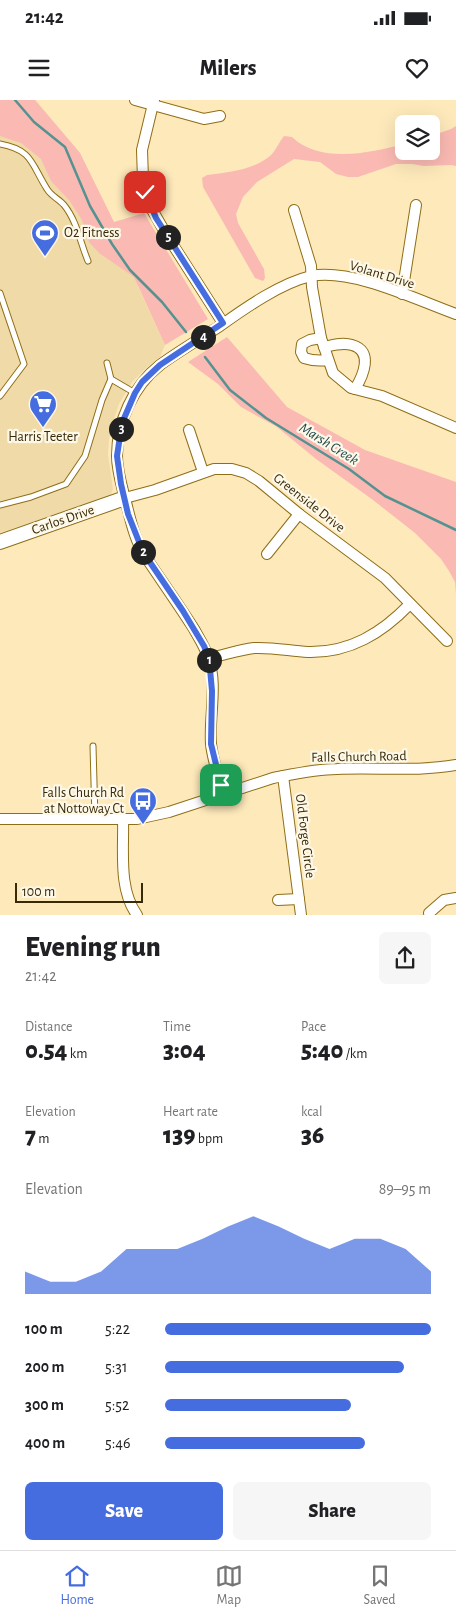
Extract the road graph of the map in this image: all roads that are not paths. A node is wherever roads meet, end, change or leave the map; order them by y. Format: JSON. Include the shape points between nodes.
{"nodes":[{"id":1,"x":135,"y":100,"type":"edge"},
{"id":2,"x":153,"y":102,"type":"edge"},
{"id":3,"x":220,"y":116,"type":"dead end"},
{"id":4,"x":0,"y":144,"type":"edge"},
{"id":5,"x":416,"y":205,"type":"dead end"},
{"id":6,"x":294,"y":210,"type":"dead end"},
{"id":7,"x":88,"y":261,"type":"dead end"},
{"id":8,"x":311,"y":276,"type":"junction"},
{"id":9,"x":402,"y":294,"type":"junction"},
{"id":10,"x":0,"y":296,"type":"edge"},
{"id":11,"x":456,"y":314,"type":"edge"},
{"id":12,"x":223,"y":323,"type":"junction"},
{"id":13,"x":322,"y":342,"type":"junction"},
{"id":14,"x":328,"y":360,"type":"junction"},
{"id":15,"x":108,"y":363,"type":"dead end"},
{"id":16,"x":112,"y":379,"type":"junction"},
{"id":17,"x":355,"y":389,"type":"junction"},
{"id":18,"x":135,"y":393,"type":"junction"},
{"id":19,"x":0,"y":396,"type":"edge"},
{"id":20,"x":455,"y":424,"type":"edge"},
{"id":21,"x":189,"y":430,"type":"dead end"},
{"id":22,"x":203,"y":472,"type":"junction"},
{"id":23,"x":125,"y":498,"type":"junction"},
{"id":24,"x":0,"y":505,"type":"edge"},
{"id":25,"x":299,"y":514,"type":"junction"},
{"id":26,"x":0,"y":542,"type":"edge"},
{"id":27,"x":267,"y":554,"type":"dead end"},
{"id":28,"x":410,"y":604,"type":"junction"},
{"id":29,"x":447,"y":641,"type":"dead end"},
{"id":30,"x":209,"y":658,"type":"junction"},
{"id":31,"x":93,"y":746,"type":"dead end"},
{"id":32,"x":456,"y":765,"type":"edge"},
{"id":33,"x":283,"y":776,"type":"junction"},
{"id":34,"x":224,"y":795,"type":"junction"},
{"id":35,"x":0,"y":819,"type":"edge"},
{"id":36,"x":123,"y":819,"type":"junction"},
{"id":37,"x":95,"y":820,"type":"junction"},
{"id":38,"x":456,"y":898,"type":"edge"},
{"id":39,"x":299,"y":899,"type":"junction"},
{"id":40,"x":278,"y":900,"type":"dead end"},
{"id":41,"x":429,"y":913,"type":"dead end"},
{"id":42,"x":137,"y":915,"type":"edge"},
{"id":43,"x":301,"y":915,"type":"edge"}],
"edges":[{"from":1,"to":2,"type":"street"},
{"from":2,"to":3,"type":"street","via":[[204,119]]},
{"from":2,"to":12,"type":"street","via":[[142,150],[143,179],[150,206]]},
{"from":4,"to":7,"type":"lane","via":[[13,146],[30,158],[48,192],[63,204],[75,223]]},
{"from":5,"to":9,"type":"street"},
{"from":6,"to":8,"type":"street"},
{"from":8,"to":9,"type":"street","name":"Volant Drive","via":[[351,277]]},
{"from":8,"to":12,"type":"street","name":"Volant Drive","via":[[280,288]]},
{"from":8,"to":13,"type":"street"},
{"from":9,"to":11,"type":"street","name":"Volant Drive"},
{"from":10,"to":19,"type":"lane","via":[[24,364]]},
{"from":12,"to":18,"type":"street","name":"Volant Drive","via":[[160,365]]},
{"from":13,"to":14,"type":"street"},
{"from":13,"to":14,"type":"street","via":[[306,342],[302,344],[301,352],[304,358]]},
{"from":13,"to":17,"type":"street","via":[[353,345],[362,351],[366,364]]},
{"from":14,"to":17,"type":"street","via":[[333,373]]},
{"from":15,"to":16,"type":"lane"},
{"from":16,"to":18,"type":"lane"},
{"from":16,"to":24,"type":"lane","via":[[85,456],[66,484],[31,498]]},
{"from":17,"to":20,"type":"street"},
{"from":18,"to":23,"type":"street","name":"Volant Drive","via":[[124,417],[118,444],[118,466]]},
{"from":21,"to":22,"type":"street"},
{"from":22,"to":23,"type":"street","name":"Greenside Drive"},
{"from":22,"to":25,"type":"street","name":"Greenside Drive","via":[[225,468],[246,472]]},
{"from":23,"to":26,"type":"street","name":"Carlos Drive"},
{"from":23,"to":30,"type":"street","name":"Volant Drive","via":[[143,552],[183,611]]},
{"from":25,"to":27,"type":"street"},
{"from":25,"to":28,"type":"street","name":"Greenside Drive","via":[[385,578]]},
{"from":28,"to":29,"type":"street","name":"Greenside Drive"},
{"from":28,"to":30,"type":"street","via":[[377,632],[343,648],[314,652],[254,648]]},
{"from":30,"to":34,"type":"street","name":"Volant Drive","via":[[211,744]]},
{"from":31,"to":37,"type":"lane"},
{"from":32,"to":33,"type":"street","name":"Falls Church Road","via":[[421,769],[318,770]]},
{"from":33,"to":34,"type":"street","name":"Falls Church Road"},
{"from":33,"to":39,"type":"street","name":"Old Forge Circle"},
{"from":34,"to":36,"type":"street","name":"Falls Church Road","via":[[169,812]]},
{"from":35,"to":37,"type":"street","name":"Falls Church Road"},
{"from":36,"to":37,"type":"street","name":"Falls Church Road"},
{"from":36,"to":42,"type":"street","via":[[124,878],[129,900]]},
{"from":38,"to":41,"type":"street","via":[[444,900]]},
{"from":39,"to":40,"type":"street","name":"Old Forge Circle"},
{"from":39,"to":43,"type":"street","name":"Old Forge Circle"}]}
